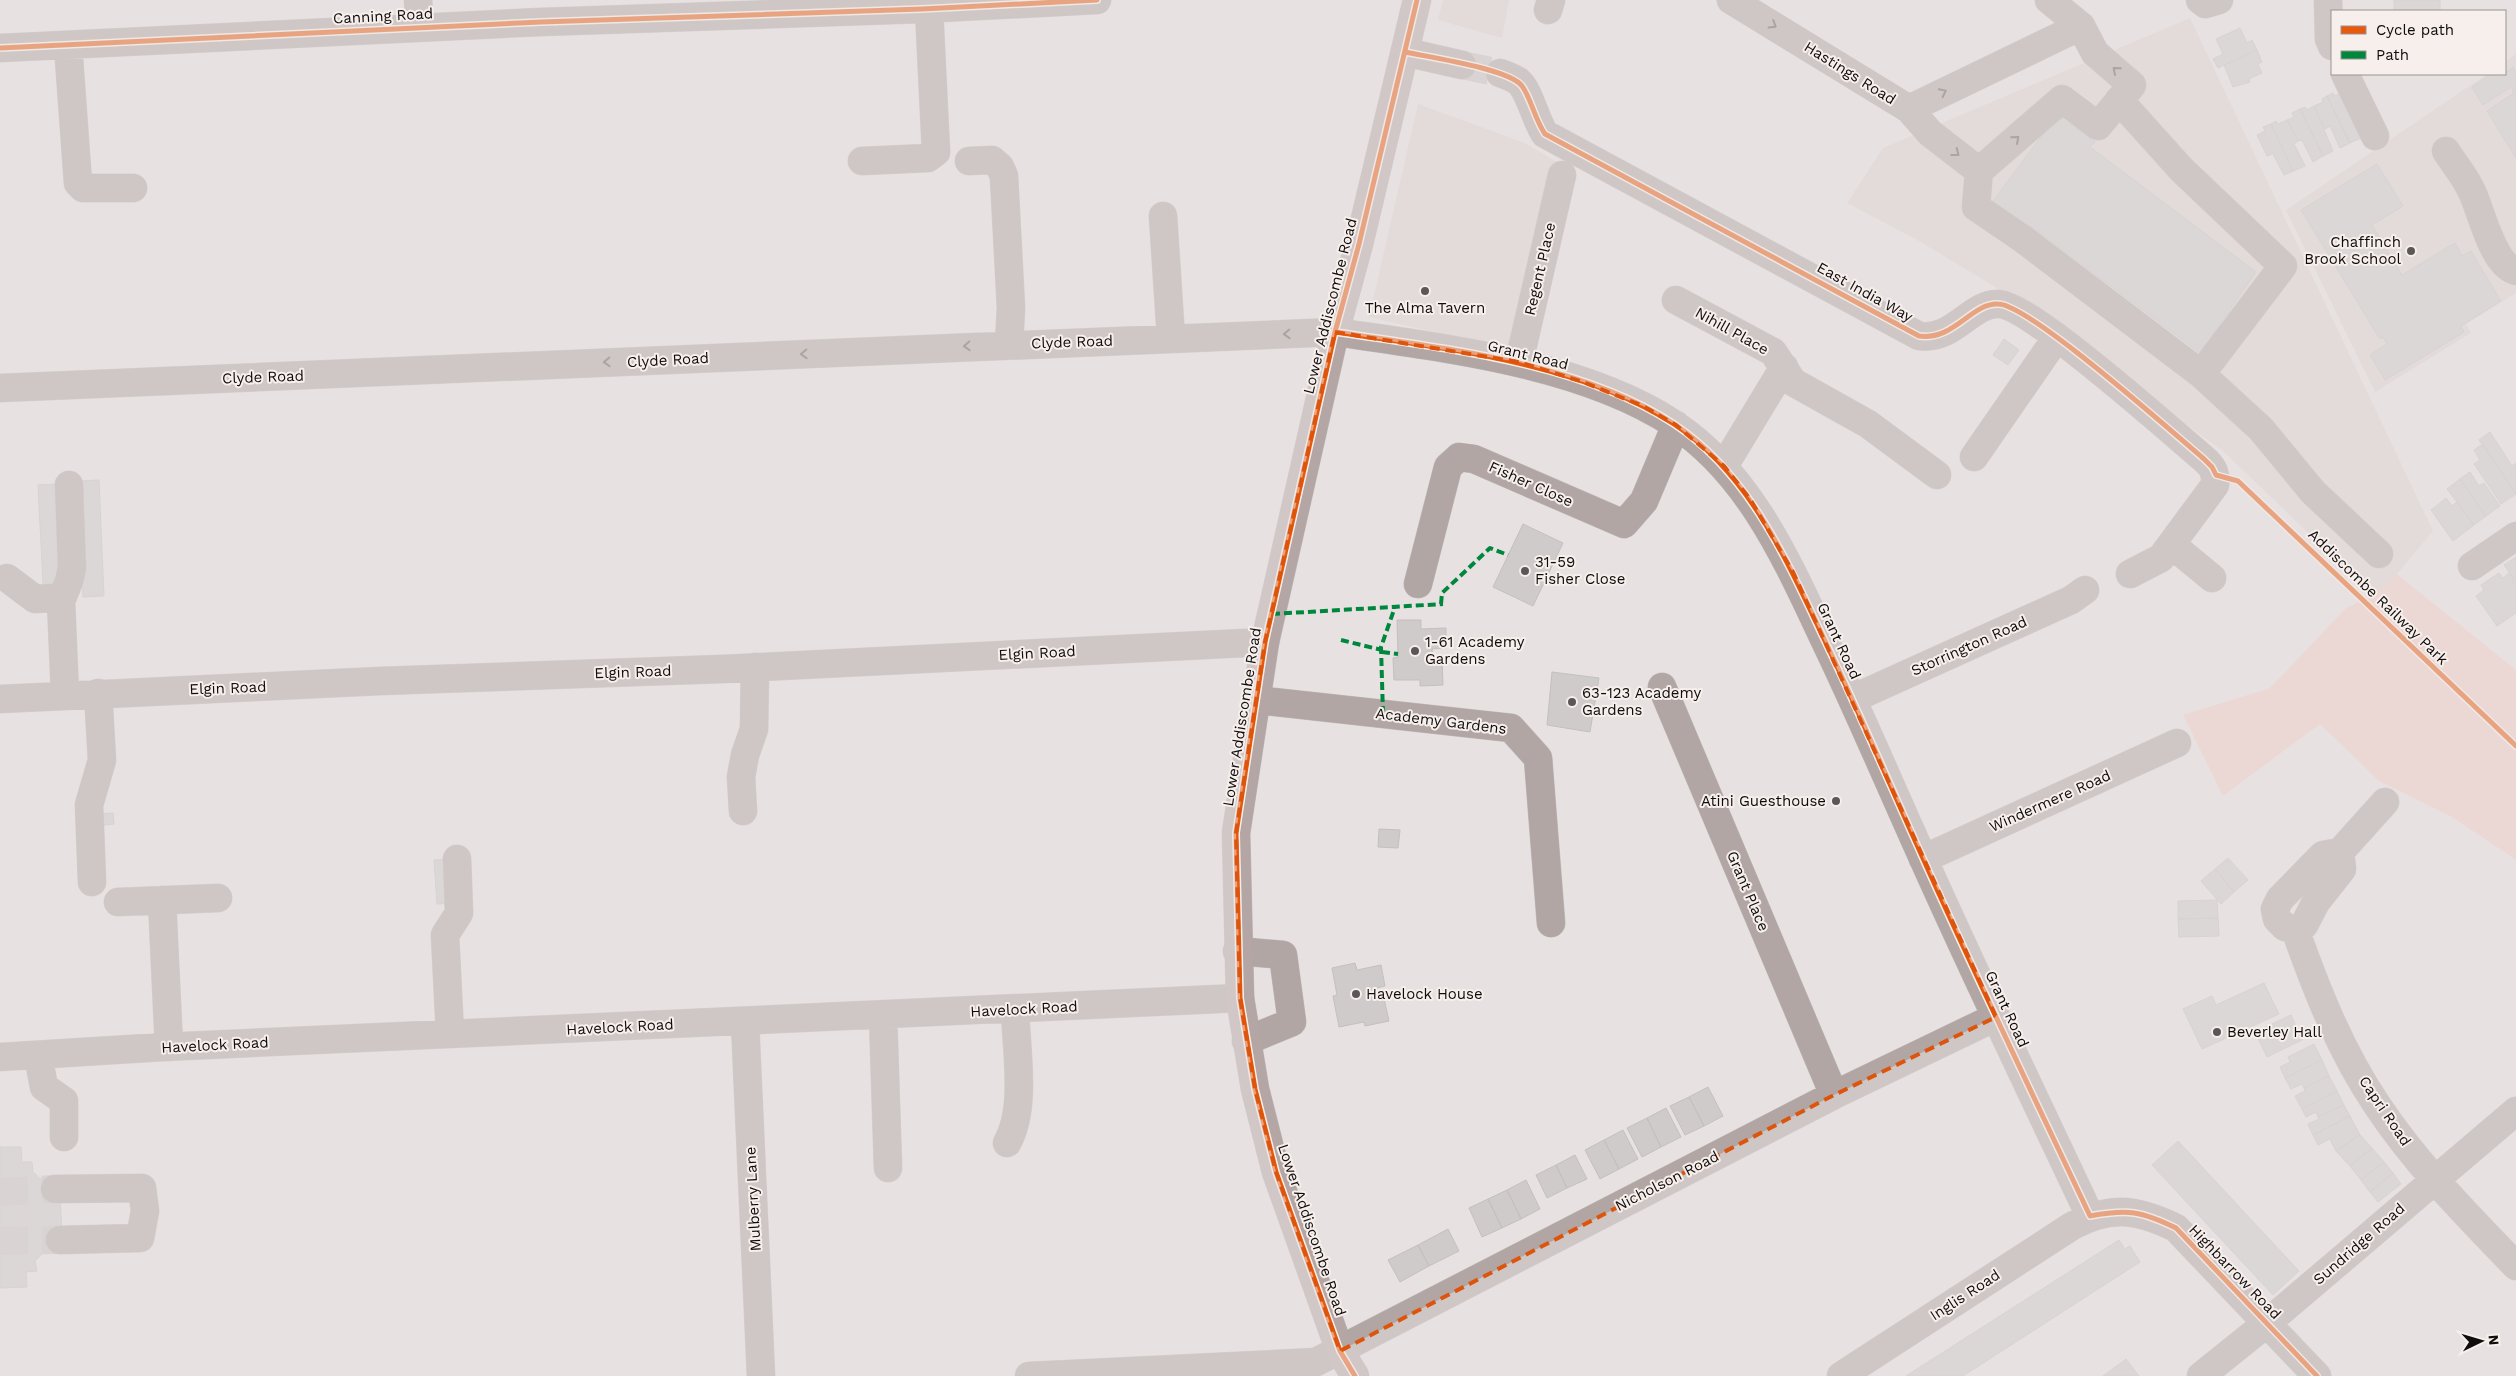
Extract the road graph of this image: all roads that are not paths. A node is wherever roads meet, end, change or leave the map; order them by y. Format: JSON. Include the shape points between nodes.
{"nodes":[{"id":1,"x":418,"y":0,"type":"edge"},
{"id":2,"x":1097,"y":0,"type":"edge"},
{"id":3,"x":1417,"y":0,"type":"edge"},
{"id":4,"x":1732,"y":0,"type":"edge"},
{"id":5,"x":2049,"y":0,"type":"edge"},
{"id":6,"x":2200,"y":0,"type":"edge"},
{"id":7,"x":2219,"y":0,"type":"edge"},
{"id":8,"x":2328,"y":0,"type":"edge"},
{"id":9,"x":988,"y":3,"type":"edge"},
{"id":10,"x":818,"y":6,"type":"edge"},
{"id":11,"x":929,"y":9,"type":"junction"},
{"id":12,"x":541,"y":11,"type":"edge"},
{"id":13,"x":2080,"y":26,"type":"junction"},
{"id":14,"x":420,"y":27,"type":"junction"},
{"id":15,"x":2331,"y":44,"type":"edge"},
{"id":16,"x":68,"y":45,"type":"junction"},
{"id":17,"x":0,"y":48,"type":"edge"},
{"id":18,"x":1405,"y":52,"type":"junction"},
{"id":19,"x":1462,"y":65,"type":"tunnel mouth"},
{"id":20,"x":1500,"y":73,"type":"tunnel mouth"},
{"id":21,"x":2345,"y":75,"type":"edge"},
{"id":22,"x":2119,"y":100,"type":"junction"},
{"id":23,"x":1909,"y":109,"type":"junction"},
{"id":24,"x":2375,"y":136,"type":"dead end"},
{"id":25,"x":2446,"y":151,"type":"dead end"},
{"id":26,"x":862,"y":161,"type":"dead end"},
{"id":27,"x":969,"y":161,"type":"dead end"},
{"id":28,"x":1979,"y":171,"type":"junction"},
{"id":29,"x":1562,"y":175,"type":"dead end"},
{"id":30,"x":133,"y":188,"type":"dead end"},
{"id":31,"x":1163,"y":216,"type":"dead end"},
{"id":32,"x":2516,"y":271,"type":"edge"},
{"id":33,"x":1676,"y":300,"type":"dead end"},
{"id":34,"x":1335,"y":332,"type":"junction"},
{"id":35,"x":2057,"y":337,"type":"junction"},
{"id":36,"x":1171,"y":338,"type":"junction"},
{"id":37,"x":1009,"y":344,"type":"junction"},
{"id":38,"x":1519,"y":362,"type":"junction"},
{"id":39,"x":1784,"y":367,"type":"junction"},
{"id":40,"x":2201,"y":374,"type":"junction"},
{"id":41,"x":0,"y":388,"type":"edge"},
{"id":42,"x":1676,"y":425,"type":"junction"},
{"id":43,"x":1974,"y":457,"type":"dead end"},
{"id":44,"x":1724,"y":466,"type":"junction"},
{"id":45,"x":1936,"y":475,"type":"dead end"},
{"id":46,"x":69,"y":485,"type":"dead end"},
{"id":47,"x":2516,"y":536,"type":"edge"},
{"id":48,"x":2172,"y":545,"type":"junction"},
{"id":49,"x":2380,"y":554,"type":"dead end"},
{"id":50,"x":2472,"y":566,"type":"dead end"},
{"id":51,"x":2130,"y":574,"type":"dead end"},
{"id":52,"x":7,"y":578,"type":"dead end"},
{"id":53,"x":2212,"y":578,"type":"dead end"},
{"id":54,"x":1418,"y":584,"type":"dead end"},
{"id":55,"x":2085,"y":590,"type":"dead end"},
{"id":56,"x":61,"y":601,"type":"junction"},
{"id":57,"x":1265,"y":642,"type":"junction"},
{"id":58,"x":755,"y":667,"type":"junction"},
{"id":59,"x":1662,"y":687,"type":"dead end"},
{"id":60,"x":98,"y":693,"type":"junction"},
{"id":61,"x":65,"y":695,"type":"junction"},
{"id":62,"x":0,"y":699,"type":"edge"},
{"id":63,"x":1852,"y":699,"type":"junction"},
{"id":64,"x":1256,"y":700,"type":"junction"},
{"id":65,"x":2177,"y":743,"type":"dead end"},
{"id":66,"x":2385,"y":802,"type":"dead end"},
{"id":67,"x":743,"y":811,"type":"dead end"},
{"id":68,"x":2340,"y":852,"type":"junction"},
{"id":69,"x":457,"y":859,"type":"dead end"},
{"id":70,"x":1923,"y":859,"type":"junction"},
{"id":71,"x":92,"y":882,"type":"dead end"},
{"id":72,"x":2296,"y":882,"type":"junction"},
{"id":73,"x":218,"y":898,"type":"dead end"},
{"id":74,"x":162,"y":900,"type":"junction"},
{"id":75,"x":118,"y":902,"type":"dead end"},
{"id":76,"x":2316,"y":902,"type":"junction"},
{"id":77,"x":1552,"y":923,"type":"dead end"},
{"id":78,"x":2295,"y":929,"type":"junction"},
{"id":79,"x":1238,"y":951,"type":"junction"},
{"id":80,"x":1240,"y":998,"type":"junction"},
{"id":81,"x":1016,"y":1009,"type":"junction"},
{"id":82,"x":883,"y":1016,"type":"junction"},
{"id":83,"x":1996,"y":1017,"type":"junction"},
{"id":84,"x":745,"y":1022,"type":"junction"},
{"id":85,"x":450,"y":1034,"type":"junction"},
{"id":86,"x":1246,"y":1042,"type":"junction"},
{"id":87,"x":169,"y":1047,"type":"junction"},
{"id":88,"x":38,"y":1055,"type":"junction"},
{"id":89,"x":0,"y":1057,"type":"edge"},
{"id":90,"x":1834,"y":1095,"type":"junction"},
{"id":91,"x":2516,"y":1111,"type":"edge"},
{"id":92,"x":64,"y":1137,"type":"dead end"},
{"id":93,"x":1007,"y":1143,"type":"dead end"},
{"id":94,"x":888,"y":1168,"type":"dead end"},
{"id":95,"x":2434,"y":1180,"type":"junction"},
{"id":96,"x":55,"y":1189,"type":"tunnel mouth"},
{"id":97,"x":2090,"y":1216,"type":"junction"},
{"id":98,"x":60,"y":1240,"type":"tunnel mouth"},
{"id":99,"x":2516,"y":1266,"type":"edge"},
{"id":100,"x":2267,"y":1323,"type":"junction"},
{"id":101,"x":1340,"y":1351,"type":"junction"},
{"id":102,"x":761,"y":1376,"type":"edge"},
{"id":103,"x":1029,"y":1376,"type":"edge"},
{"id":104,"x":1355,"y":1376,"type":"edge"},
{"id":105,"x":1841,"y":1376,"type":"edge"},
{"id":106,"x":2201,"y":1376,"type":"edge"},
{"id":107,"x":2316,"y":1376,"type":"edge"}],
"edges":[{"from":1,"to":14,"type":"street"},
{"from":2,"to":9,"type":"street","name":"Canning Road"},
{"from":3,"to":18,"type":"main road","name":"Lower Addiscombe Road"},
{"from":4,"to":23,"type":"street","name":"Hastings Road","one_way":true},
{"from":5,"to":13,"type":"street"},
{"from":6,"to":7,"type":"street","via":[[2205,4]]},
{"from":8,"to":15,"type":"street"},
{"from":9,"to":11,"type":"street","name":"Canning Road"},
{"from":10,"to":11,"type":"street","name":"Canning Road"},
{"from":10,"to":12,"type":"street","name":"Canning Road"},
{"from":11,"to":26,"type":"street","via":[[936,152],[928,158]]},
{"from":12,"to":14,"type":"street","name":"Canning Road"},
{"from":22,"to":13,"type":"street","one_way":true,"via":[[2132,84],[2095,53]]},
{"from":23,"to":13,"type":"street","name":"Hastings Road","one_way":true},
{"from":14,"to":16,"type":"street","name":"Canning Road"},
{"from":16,"to":17,"type":"street","name":"Canning Road"},
{"from":16,"to":30,"type":"street","via":[[78,183],[83,188]]},
{"from":18,"to":19,"type":"street"},
{"from":18,"to":34,"type":"main road","name":"Lower Addiscombe Road"},
{"from":20,"to":35,"type":"street","name":"East India Way","via":[[1523,86],[1545,134],[1919,336],[1932,338],[1943,334],[1984,308],[1997,304],[2011,308]]},
{"from":21,"to":24,"type":"street"},
{"from":28,"to":22,"type":"street","one_way":true,"via":[[2062,99],[2098,126]]},
{"from":22,"to":40,"type":"street","via":[[2181,169],[2283,266]]},
{"from":23,"to":28,"type":"street","one_way":true,"via":[[1930,133]]},
{"from":25,"to":32,"type":"street","via":[[2473,194],[2499,256],[2510,270]]},
{"from":27,"to":37,"type":"street","via":[[992,160],[1004,176],[1011,308]]},
{"from":28,"to":40,"type":"street","via":[[1976,207]]},
{"from":29,"to":38,"type":"street","name":"Regent Place"},
{"from":31,"to":36,"type":"street"},
{"from":33,"to":39,"type":"street","name":"Nihill Place","via":[[1773,352]]},
{"from":34,"to":36,"type":"street","name":"Clyde Road","one_way":true},
{"from":34,"to":38,"type":"street","name":"Grant Road"},
{"from":34,"to":57,"type":"main road","name":"Lower Addiscombe Road"},
{"from":35,"to":43,"type":"street"},
{"from":35,"to":48,"type":"street","name":"East India Way","via":[[2212,467],[2216,475],[2215,485]]},
{"from":36,"to":37,"type":"street","name":"Clyde Road"},
{"from":37,"to":41,"type":"street","name":"Clyde Road","one_way":true},
{"from":38,"to":42,"type":"street","name":"Grant Road","via":[[1644,406]]},
{"from":39,"to":44,"type":"street","name":"Nihill Place"},
{"from":39,"to":45,"type":"street","name":"Nihill Place","via":[[1793,382],[1868,424]]},
{"from":40,"to":49,"type":"street","via":[[2261,429],[2313,492]]},
{"from":42,"to":44,"type":"street","name":"Grant Road"},
{"from":42,"to":54,"type":"street","name":"Fisher Close","via":[[1644,501],[1624,524],[1474,459],[1459,457],[1448,467]]},
{"from":44,"to":63,"type":"street","name":"Grant Road","via":[[1750,499],[1793,572]]},
{"from":46,"to":56,"type":"street","via":[[72,568]]},
{"from":47,"to":50,"type":"street"},
{"from":48,"to":51,"type":"street","name":"East India Way","via":[[2161,558]]},
{"from":48,"to":53,"type":"street"},
{"from":52,"to":56,"type":"street","via":[[35,599]]},
{"from":55,"to":63,"type":"street","name":"Storrington Road","via":[[2071,600]]},
{"from":56,"to":61,"type":"street"},
{"from":57,"to":58,"type":"street","name":"Elgin Road"},
{"from":57,"to":64,"type":"main road","name":"Lower Addiscombe Road"},
{"from":58,"to":60,"type":"street","name":"Elgin Road"},
{"from":58,"to":67,"type":"street","via":[[754,729],[741,777]]},
{"from":59,"to":90,"type":"street","name":"Grant Place"},
{"from":60,"to":61,"type":"street","name":"Elgin Road"},
{"from":60,"to":71,"type":"street","via":[[102,760],[89,805]]},
{"from":61,"to":62,"type":"street","name":"Elgin Road"},
{"from":63,"to":70,"type":"street","name":"Grant Road"},
{"from":64,"to":77,"type":"street","name":"Academy Gardens","via":[[1511,728],[1538,758]]},
{"from":64,"to":79,"type":"main road","name":"Lower Addiscombe Road","via":[[1236,833]]},
{"from":65,"to":70,"type":"street","name":"Windermere Road"},
{"from":66,"to":68,"type":"street"},
{"from":68,"to":72,"type":"street","via":[[2323,855]]},
{"from":68,"to":76,"type":"street","via":[[2342,869]]},
{"from":69,"to":85,"type":"street","via":[[459,914],[445,935]]},
{"from":70,"to":83,"type":"street","name":"Grant Road"},
{"from":72,"to":76,"type":"street"},
{"from":72,"to":78,"type":"street","via":[[2275,909],[2277,920],[2285,927]]},
{"from":73,"to":74,"type":"street"},
{"from":74,"to":75,"type":"street"},
{"from":74,"to":87,"type":"street"},
{"from":76,"to":78,"type":"street","via":[[2304,925]]},
{"from":78,"to":95,"type":"street","name":"Capri Road","via":[[2312,978],[2350,1058],[2376,1104]]},
{"from":79,"to":80,"type":"main road","name":"Lower Addiscombe Road"},
{"from":79,"to":86,"type":"street","via":[[1283,955],[1292,1022]]},
{"from":80,"to":81,"type":"street","name":"Havelock Road"},
{"from":80,"to":86,"type":"main road","name":"Lower Addiscombe Road"},
{"from":81,"to":82,"type":"street","name":"Havelock Road"},
{"from":81,"to":93,"type":"street","via":[[1019,1104]]},
{"from":82,"to":84,"type":"street","name":"Havelock Road"},
{"from":82,"to":94,"type":"street"},
{"from":83,"to":90,"type":"street","name":"Nicholson Road"},
{"from":83,"to":97,"type":"street","name":"Grant Road"},
{"from":84,"to":85,"type":"street","name":"Havelock Road"},
{"from":84,"to":102,"type":"street","name":"Mulberry Lane"},
{"from":85,"to":87,"type":"street","name":"Havelock Road"},
{"from":86,"to":101,"type":"main road","name":"Lower Addiscombe Road","via":[[1276,1172]]},
{"from":87,"to":88,"type":"street","name":"Havelock Road"},
{"from":88,"to":89,"type":"street","name":"Havelock Road"},
{"from":88,"to":92,"type":"street","via":[[44,1087],[64,1101]]},
{"from":90,"to":101,"type":"street","name":"Nicholson Road"},
{"from":91,"to":95,"type":"street","name":"Sundridge Road"},
{"from":95,"to":99,"type":"street","name":"Capri Road"},
{"from":95,"to":100,"type":"street","name":"Sundridge Road"},
{"from":96,"to":98,"type":"street","via":[[142,1188],[145,1211],[140,1238]]},
{"from":97,"to":100,"type":"street","name":"Highbarrow Road","via":[[2131,1211],[2176,1228]]},
{"from":97,"to":105,"type":"street","name":"Inglis Road"},
{"from":100,"to":106,"type":"street","name":"Sundridge Road"},
{"from":100,"to":107,"type":"street","name":"Highbarrow Road"},
{"from":101,"to":103,"type":"street","name":"Nicholson Road","via":[[1316,1362]]},
{"from":101,"to":104,"type":"main road","name":"Lower Addiscombe Road"}]}
